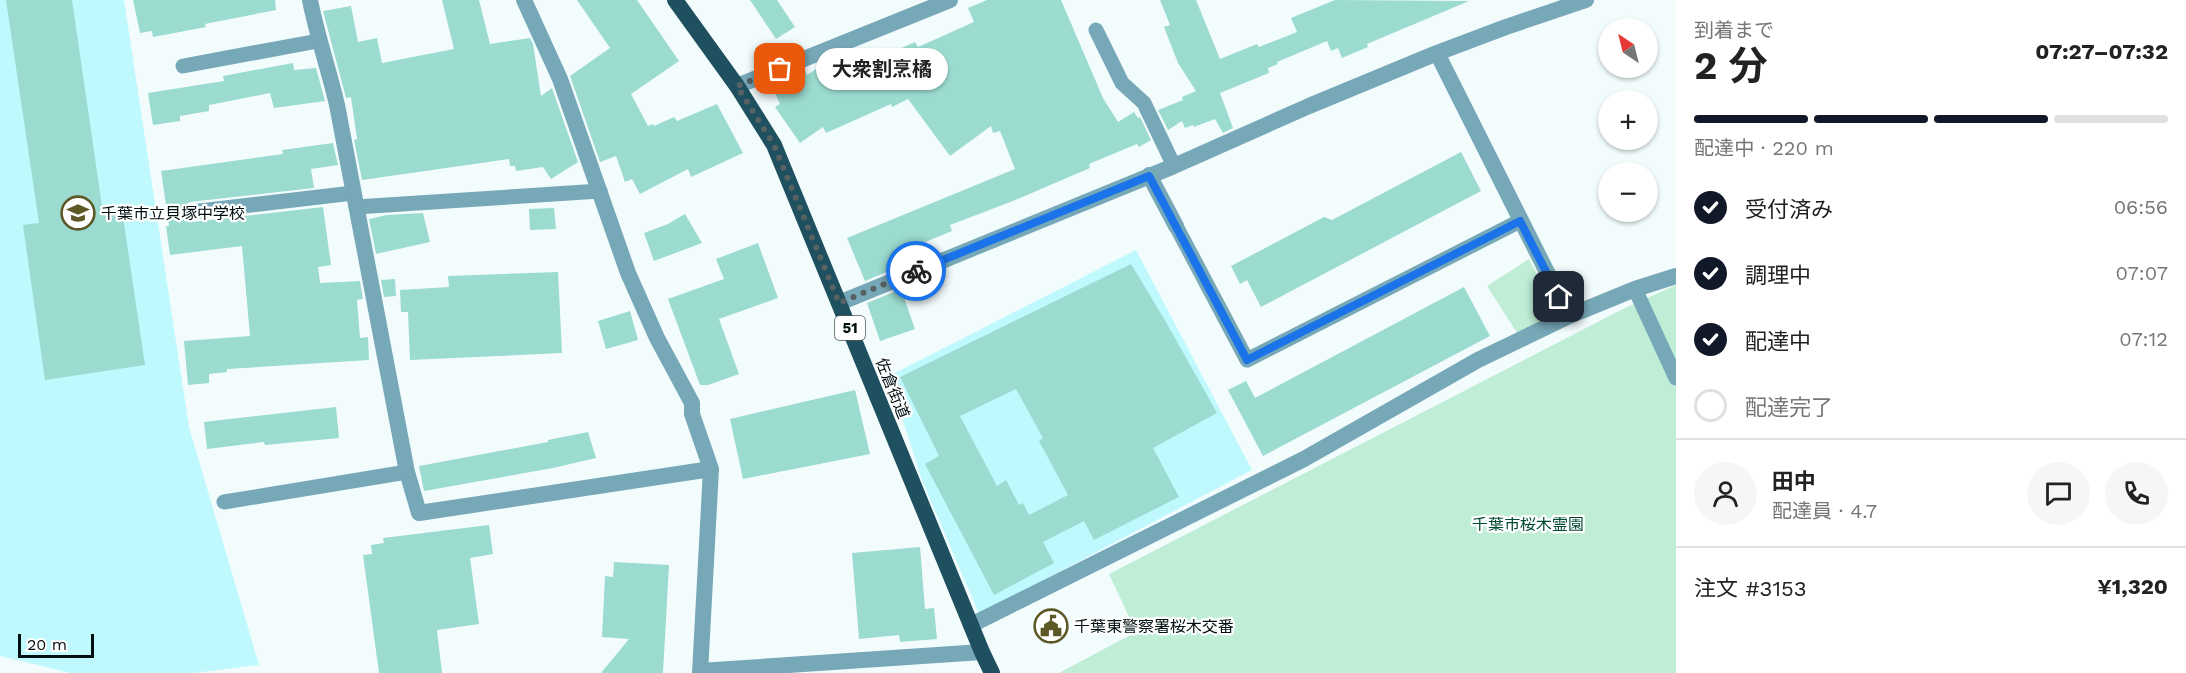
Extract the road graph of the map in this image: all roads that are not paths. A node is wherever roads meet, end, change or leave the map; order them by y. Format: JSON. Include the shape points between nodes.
{"nodes":[{"id":1,"x":310,"y":0,"type":"edge"},
{"id":2,"x":524,"y":0,"type":"edge"},
{"id":3,"x":675,"y":0,"type":"edge"},
{"id":4,"x":950,"y":0,"type":"edge"},
{"id":5,"x":1586,"y":0,"type":"edge"},
{"id":6,"x":1096,"y":30,"type":"dead end"},
{"id":7,"x":318,"y":41,"type":"junction"},
{"id":8,"x":1437,"y":53,"type":"junction"},
{"id":9,"x":183,"y":66,"type":"dead end"},
{"id":10,"x":737,"y":86,"type":"junction"},
{"id":11,"x":1174,"y":166,"type":"junction"},
{"id":12,"x":1149,"y":176,"type":"junction"},
{"id":13,"x":600,"y":191,"type":"junction"},
{"id":14,"x":355,"y":200,"type":"junction"},
{"id":15,"x":191,"y":212,"type":"dead end"},
{"id":16,"x":1520,"y":221,"type":"junction"},
{"id":17,"x":1176,"y":226,"type":"joint"},
{"id":18,"x":1676,"y":276,"type":"edge"},
{"id":19,"x":1635,"y":289,"type":"junction"},
{"id":20,"x":839,"y":303,"type":"junction"},
{"id":21,"x":1569,"y":316,"type":"junction"},
{"id":22,"x":1676,"y":378,"type":"edge"},
{"id":23,"x":711,"y":469,"type":"junction"},
{"id":24,"x":407,"y":472,"type":"junction"},
{"id":25,"x":224,"y":502,"type":"dead end"},
{"id":26,"x":971,"y":625,"type":"junction"},
{"id":27,"x":982,"y":652,"type":"junction"},
{"id":28,"x":700,"y":672,"type":"edge"},
{"id":29,"x":992,"y":673,"type":"edge"}],
"edges":[{"from":1,"to":7,"type":"street"},
{"from":2,"to":13,"type":"street","via":[[560,79]]},
{"from":3,"to":10,"type":"highway","name":"佐倉街道","number":"51"},
{"from":4,"to":10,"type":"street"},
{"from":5,"to":8,"type":"street"},
{"from":6,"to":11,"type":"lane","via":[[1122,83],[1144,103]]},
{"from":7,"to":9,"type":"lane"},
{"from":7,"to":14,"type":"street","via":[[337,105]]},
{"from":8,"to":11,"type":"street"},
{"from":8,"to":16,"type":"street"},
{"from":10,"to":20,"type":"highway","name":"佐倉街道","number":"51","via":[[774,145]]},
{"from":11,"to":12,"type":"street"},
{"from":12,"to":17,"type":"street"},
{"from":12,"to":20,"type":"street"},
{"from":13,"to":14,"type":"lane"},
{"from":13,"to":23,"type":"street","via":[[628,273],[692,403],[692,414]]},
{"from":14,"to":15,"type":"lane"},
{"from":14,"to":24,"type":"street"},
{"from":16,"to":17,"type":"lane","via":[[1247,360]]},
{"from":16,"to":21,"type":"street"},
{"from":18,"to":19,"type":"street"},
{"from":19,"to":21,"type":"street"},
{"from":19,"to":22,"type":"lane"},
{"from":20,"to":26,"type":"highway","name":"佐倉街道","number":"51"},
{"from":21,"to":26,"type":"street","via":[[1478,360],[1304,459]]},
{"from":23,"to":24,"type":"street","via":[[419,513]]},
{"from":23,"to":28,"type":"street"},
{"from":24,"to":25,"type":"lane"},
{"from":26,"to":27,"type":"highway","name":"佐倉街道","number":"51"},
{"from":27,"to":28,"type":"street"},
{"from":27,"to":29,"type":"highway","name":"佐倉街道","number":"51"}]}
